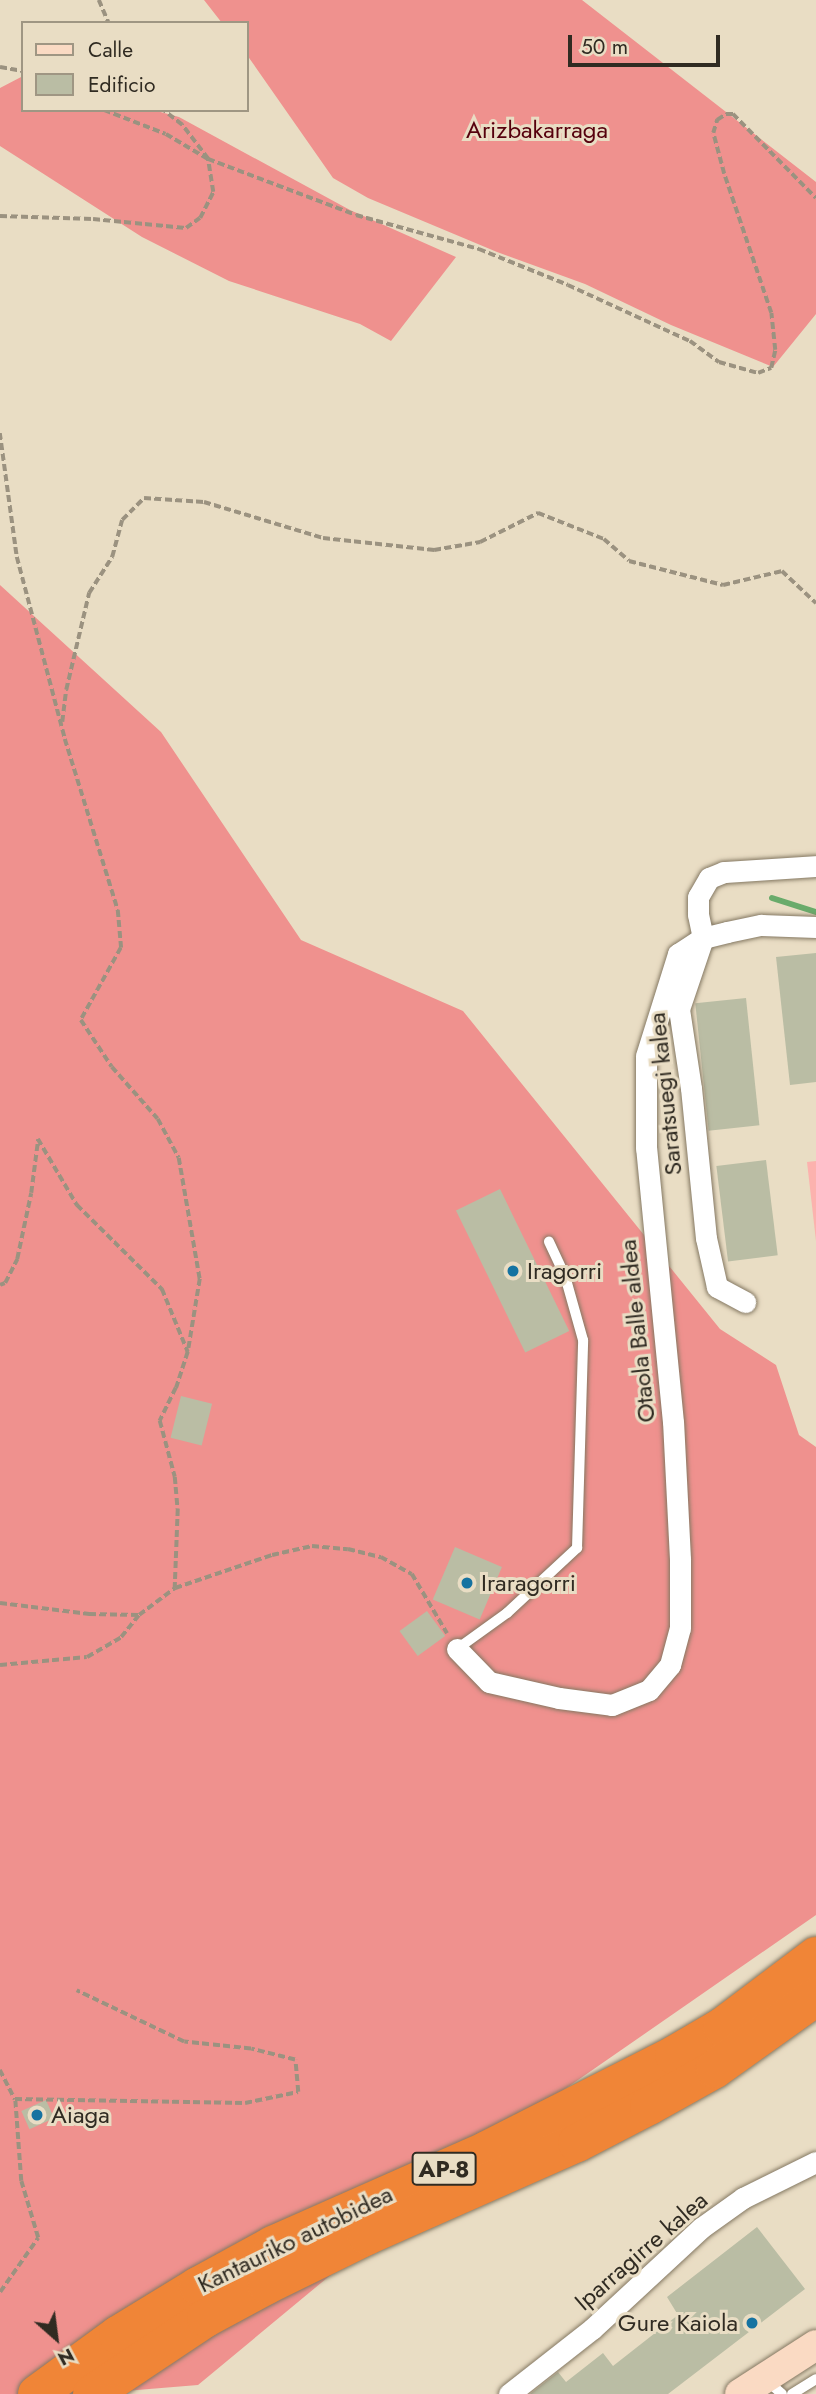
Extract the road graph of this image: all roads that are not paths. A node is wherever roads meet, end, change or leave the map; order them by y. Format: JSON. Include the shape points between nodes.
{"nodes":[{"id":1,"x":816,"y":866,"type":"edge"},
{"id":2,"x":816,"y":927,"type":"edge"},
{"id":3,"x":703,"y":938,"type":"junction"},
{"id":4,"x":549,"y":1241,"type":"dead end"},
{"id":5,"x":745,"y":1302,"type":"dead end"},
{"id":6,"x":457,"y":1649,"type":"joint"},
{"id":7,"x":816,"y":1956,"type":"edge"},
{"id":8,"x":816,"y":1997,"type":"edge"},
{"id":9,"x":816,"y":2162,"type":"edge"},
{"id":10,"x":816,"y":2346,"type":"edge"},
{"id":11,"x":816,"y":2379,"type":"edge"},
{"id":12,"x":65,"y":2386,"type":"edge"},
{"id":13,"x":774,"y":2389,"type":"edge"},
{"id":14,"x":509,"y":2394,"type":"edge"},
{"id":15,"x":740,"y":2394,"type":"edge"},
{"id":16,"x":792,"y":2394,"type":"edge"}],
"edges":[{"from":1,"to":3,"type":"street","via":[[724,872],[709,878],[698,897]]},
{"from":2,"to":3,"type":"street","via":[[761,925]]},
{"from":3,"to":5,"type":"street","name":"Saratsuegi kalea","via":[[679,1009],[717,1287]]},
{"from":3,"to":6,"type":"street","name":"Otaola Balle aldea","via":[[678,954],[646,1056],[646,1148],[673,1422],[680,1559],[680,1628],[670,1665],[649,1690],[612,1704],[489,1682]]},
{"from":4,"to":6,"type":"lane","via":[[565,1276],[583,1340],[577,1548],[506,1613]]},
{"from":7,"to":12,"type":"highway","name":"Kantauriko autobidea","number":"AP-8","via":[[722,2027],[663,2061],[487,2150],[273,2245],[198,2286]]},
{"from":8,"to":12,"type":"highway","name":"Kantauriko autobidea","number":"AP-8","via":[[715,2069],[649,2106],[355,2242]]},
{"from":9,"to":14,"type":"street","name":"Iparragirre kalea","via":[[743,2198],[701,2228],[592,2329]]},
{"from":10,"to":13,"type":"street"},
{"from":11,"to":16,"type":"lane"},
{"from":13,"to":15,"type":"street"}]}
